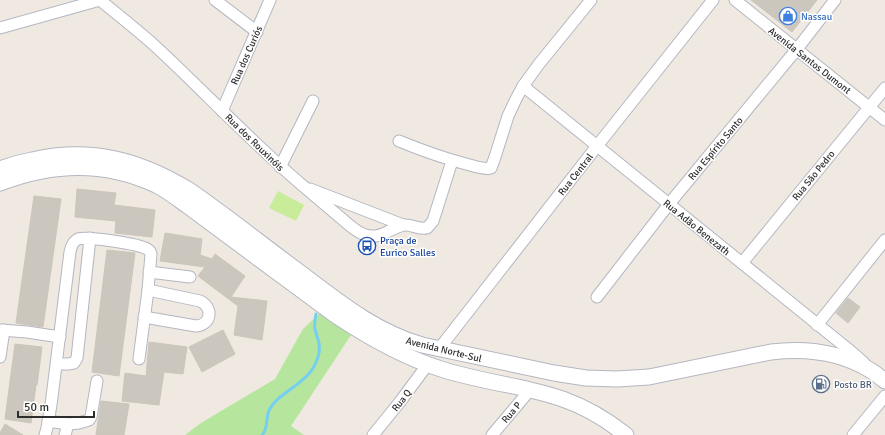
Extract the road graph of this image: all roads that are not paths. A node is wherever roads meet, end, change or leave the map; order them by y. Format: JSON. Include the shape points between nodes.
{"nodes":[{"id":1,"x":100,"y":0,"type":"edge"},
{"id":2,"x":215,"y":0,"type":"edge"},
{"id":3,"x":270,"y":0,"type":"edge"},
{"id":4,"x":591,"y":0,"type":"edge"},
{"id":5,"x":713,"y":0,"type":"edge"},
{"id":6,"x":735,"y":0,"type":"edge"},
{"id":7,"x":835,"y":0,"type":"edge"},
{"id":8,"x":0,"y":28,"type":"edge"},
{"id":9,"x":257,"y":32,"type":"junction"},
{"id":10,"x":797,"y":49,"type":"junction"},
{"id":11,"x":523,"y":86,"type":"junction"},
{"id":12,"x":885,"y":88,"type":"edge"},
{"id":13,"x":313,"y":101,"type":"dead end"},
{"id":14,"x":869,"y":106,"type":"junction"},
{"id":15,"x":222,"y":110,"type":"junction"},
{"id":16,"x":885,"y":120,"type":"edge"},
{"id":17,"x":399,"y":141,"type":"dead end"},
{"id":18,"x":597,"y":146,"type":"junction"},
{"id":19,"x":452,"y":161,"type":"junction"},
{"id":20,"x":280,"y":167,"type":"junction"},
{"id":21,"x":0,"y":169,"type":"edge"},
{"id":22,"x":0,"y":183,"type":"edge"},
{"id":23,"x":302,"y":186,"type":"junction"},
{"id":24,"x":668,"y":204,"type":"junction"},
{"id":25,"x":403,"y":226,"type":"junction"},
{"id":26,"x":90,"y":238,"type":"junction"},
{"id":27,"x":885,"y":240,"type":"edge"},
{"id":28,"x":742,"y":263,"type":"junction"},
{"id":29,"x":149,"y":272,"type":"junction"},
{"id":30,"x":190,"y":277,"type":"dead end"},
{"id":31,"x":148,"y":290,"type":"junction"},
{"id":32,"x":597,"y":297,"type":"dead end"},
{"id":33,"x":144,"y":317,"type":"junction"},
{"id":34,"x":817,"y":325,"type":"junction"},
{"id":35,"x":2,"y":330,"type":"edge"},
{"id":36,"x":60,"y":337,"type":"junction"},
{"id":37,"x":439,"y":349,"type":"junction"},
{"id":38,"x":0,"y":357,"type":"edge"},
{"id":39,"x":139,"y":358,"type":"dead end"},
{"id":40,"x":57,"y":364,"type":"junction"},
{"id":41,"x":428,"y":364,"type":"junction"},
{"id":42,"x":871,"y":370,"type":"junction"},
{"id":43,"x":97,"y":381,"type":"dead end"},
{"id":44,"x":885,"y":381,"type":"edge"},
{"id":45,"x":530,"y":390,"type":"junction"},
{"id":46,"x":885,"y":396,"type":"edge"},
{"id":47,"x":48,"y":421,"type":"junction"},
{"id":48,"x":66,"y":430,"type":"edge"},
{"id":49,"x":45,"y":435,"type":"edge"},
{"id":50,"x":373,"y":435,"type":"edge"},
{"id":51,"x":492,"y":435,"type":"edge"},
{"id":52,"x":626,"y":435,"type":"edge"},
{"id":53,"x":853,"y":435,"type":"edge"}],
"edges":[{"from":1,"to":8,"type":"street"},
{"from":1,"to":15,"type":"street","name":"Rua dos Rouxinóis","via":[[153,45]]},
{"from":2,"to":9,"type":"street"},
{"from":3,"to":9,"type":"street","name":"Rua dos Curiós"},
{"from":4,"to":11,"type":"street"},
{"from":5,"to":18,"type":"street","name":"Rua Central"},
{"from":6,"to":10,"type":"street","name":"Avenida Santos Dumont"},
{"from":7,"to":10,"type":"street","name":"Rua Espírito Santo"},
{"from":9,"to":15,"type":"street","name":"Rua dos Curiós"},
{"from":10,"to":14,"type":"street","name":"Avenida Santos Dumont"},
{"from":10,"to":24,"type":"street","name":"Rua Espírito Santo"},
{"from":11,"to":18,"type":"street","name":"Rua Adão Benezath"},
{"from":11,"to":19,"type":"street","via":[[508,116],[491,168]]},
{"from":12,"to":14,"type":"street","name":"Rua São Pedro"},
{"from":13,"to":20,"type":"street"},
{"from":14,"to":16,"type":"street","name":"Avenida Santos Dumont"},
{"from":14,"to":28,"type":"street","name":"Rua São Pedro"},
{"from":15,"to":20,"type":"street","name":"Rua dos Rouxinóis"},
{"from":17,"to":19,"type":"street"},
{"from":18,"to":24,"type":"street","name":"Rua Adão Benezath"},
{"from":18,"to":37,"type":"street","name":"Rua Central"},
{"from":19,"to":25,"type":"street","via":[[433,221],[427,228],[422,229]]},
{"from":20,"to":23,"type":"street","name":"Rua dos Rouxinóis"},
{"from":21,"to":37,"type":"main road","name":"Avenida Norte-Sul","via":[[49,156],[79,154],[123,160],[148,168],[189,190],[326,293],[374,325],[407,341]]},
{"from":22,"to":41,"type":"main road","name":"Avenida Norte-Sul","via":[[39,171],[66,167],[107,169],[133,176],[156,186],[189,207],[351,325],[389,347]]},
{"from":23,"to":25,"type":"street"},
{"from":23,"to":25,"type":"street","name":"Rua dos Rouxinóis","via":[[362,234],[383,235]]},
{"from":24,"to":28,"type":"street","name":"Rua Adão Benezath"},
{"from":24,"to":32,"type":"street","name":"Rua Espírito Santo"},
{"from":26,"to":29,"type":"street","via":[[148,249],[151,254]]},
{"from":26,"to":36,"type":"street","via":[[76,240],[71,248]]},
{"from":26,"to":40,"type":"street","via":[[77,358],[74,363]]},
{"from":27,"to":34,"type":"street"},
{"from":28,"to":34,"type":"street","name":"Rua Adão Benezath"},
{"from":29,"to":30,"type":"street"},
{"from":29,"to":31,"type":"street"},
{"from":31,"to":33,"type":"street"},
{"from":31,"to":33,"type":"street","via":[[200,301],[207,306],[209,315],[203,325],[196,326]]},
{"from":33,"to":39,"type":"street"},
{"from":34,"to":42,"type":"street","name":"Rua Adão Benezath"},
{"from":35,"to":36,"type":"street"},
{"from":35,"to":38,"type":"street"},
{"from":36,"to":40,"type":"street"},
{"from":37,"to":42,"type":"main road","name":"Avenida Norte-Sul","via":[[554,373],[603,379],[649,377],[784,350],[831,354]]},
{"from":40,"to":47,"type":"street"},
{"from":41,"to":45,"type":"main road","name":"Avenida Norte-Sul"},
{"from":41,"to":50,"type":"street","name":"Rua Q"},
{"from":42,"to":44,"type":"main road","name":"Avenida Norte-Sul"},
{"from":43,"to":48,"type":"street","via":[[91,417]]},
{"from":45,"to":51,"type":"street","name":"Rua P"},
{"from":45,"to":52,"type":"main road","name":"Avenida Norte-Sul","via":[[576,404],[601,417]]},
{"from":46,"to":53,"type":"street"},
{"from":47,"to":48,"type":"street"},
{"from":47,"to":49,"type":"street"}]}
